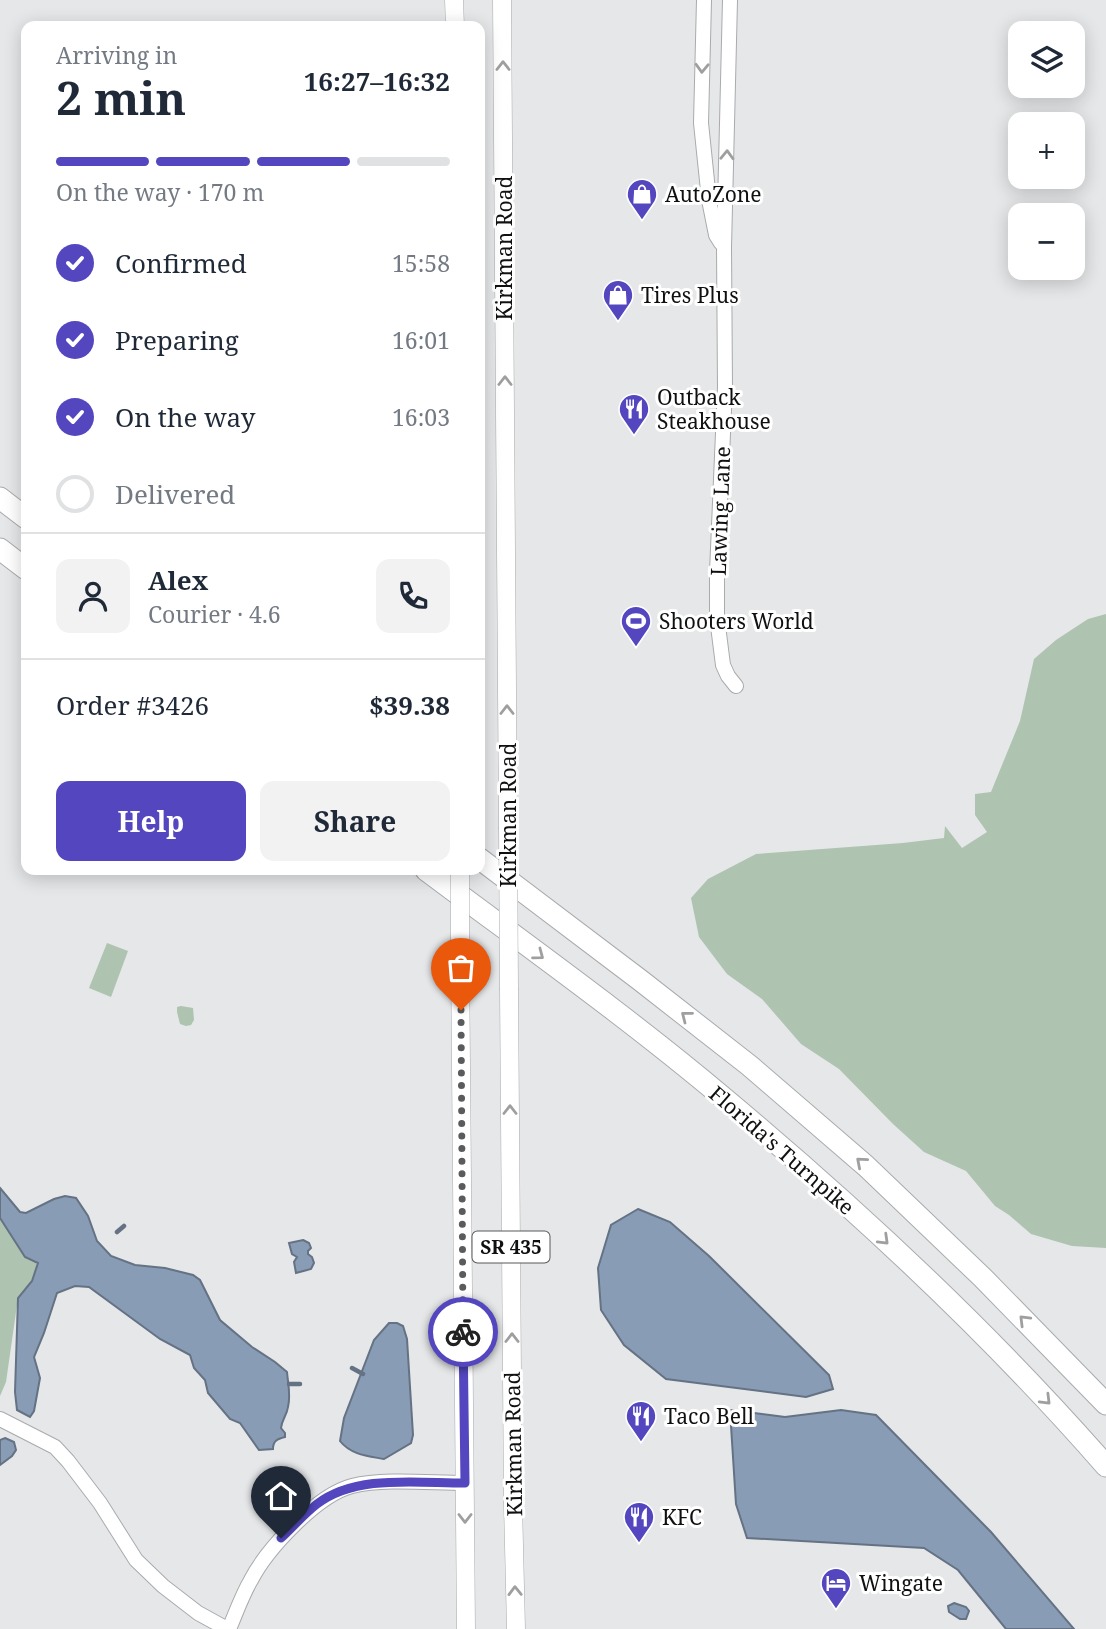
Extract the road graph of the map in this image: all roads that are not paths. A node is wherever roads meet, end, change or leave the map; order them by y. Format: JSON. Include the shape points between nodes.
{"nodes":[{"id":1,"x":454,"y":0,"type":"edge"},
{"id":2,"x":502,"y":0,"type":"edge"},
{"id":3,"x":704,"y":0,"type":"edge"},
{"id":4,"x":730,"y":0,"type":"edge"},
{"id":5,"x":455,"y":21,"type":"edge"},
{"id":6,"x":701,"y":123,"type":"junction"},
{"id":7,"x":728,"y":123,"type":"junction"},
{"id":8,"x":724,"y":247,"type":"junction"},
{"id":9,"x":0,"y":498,"type":"edge"},
{"id":10,"x":21,"y":514,"type":"edge"},
{"id":11,"x":0,"y":549,"type":"edge"},
{"id":12,"x":21,"y":565,"type":"edge"},
{"id":13,"x":736,"y":686,"type":"dead end"},
{"id":14,"x":485,"y":863,"type":"edge"},
{"id":15,"x":433,"y":875,"type":"edge"},
{"id":16,"x":460,"y":875,"type":"edge"},
{"id":17,"x":1106,"y":1404,"type":"edge"},
{"id":18,"x":0,"y":1419,"type":"edge"},
{"id":19,"x":1106,"y":1466,"type":"edge"},
{"id":20,"x":465,"y":1483,"type":"junction"},
{"id":21,"x":228,"y":1629,"type":"edge"},
{"id":22,"x":466,"y":1629,"type":"edge"},
{"id":23,"x":516,"y":1629,"type":"edge"}],
"edges":[{"from":1,"to":5,"type":"main road"},
{"from":23,"to":2,"type":"main road","name":"Kirkman Road","number":"SR 435","one_way":true,"bridge":true},
{"from":3,"to":6,"type":"street","name":"Lawing Lane","one_way":true},
{"from":4,"to":7,"type":"street","name":"Lawing Lane"},
{"from":6,"to":7,"type":"street"},
{"from":6,"to":8,"type":"street","name":"Lawing Lane","via":[[709,200],[716,235]]},
{"from":8,"to":7,"type":"street","name":"Lawing Lane","one_way":true},
{"from":8,"to":13,"type":"street","name":"Lawing Lane","via":[[725,387],[717,618],[723,665]]},
{"from":9,"to":10,"type":"highway"},
{"from":11,"to":12,"type":"highway"},
{"from":17,"to":14,"type":"highway","name":"Florida's Turnpike","one_way":true,"via":[[866,1166],[750,1066]]},
{"from":15,"to":19,"type":"highway","name":"Florida's Turnpike","one_way":true,"via":[[615,1012],[838,1196],[963,1315]]},
{"from":16,"to":20,"type":"main road","number":"SR 435","bridge":true},
{"from":18,"to":21,"type":"street","via":[[55,1447],[100,1503],[135,1560],[198,1613]]},
{"from":20,"to":21,"type":"street","via":[[360,1485],[317,1504],[281,1538],[251,1578]]},
{"from":20,"to":22,"type":"main road","number":"SR 435","one_way":true}]}
